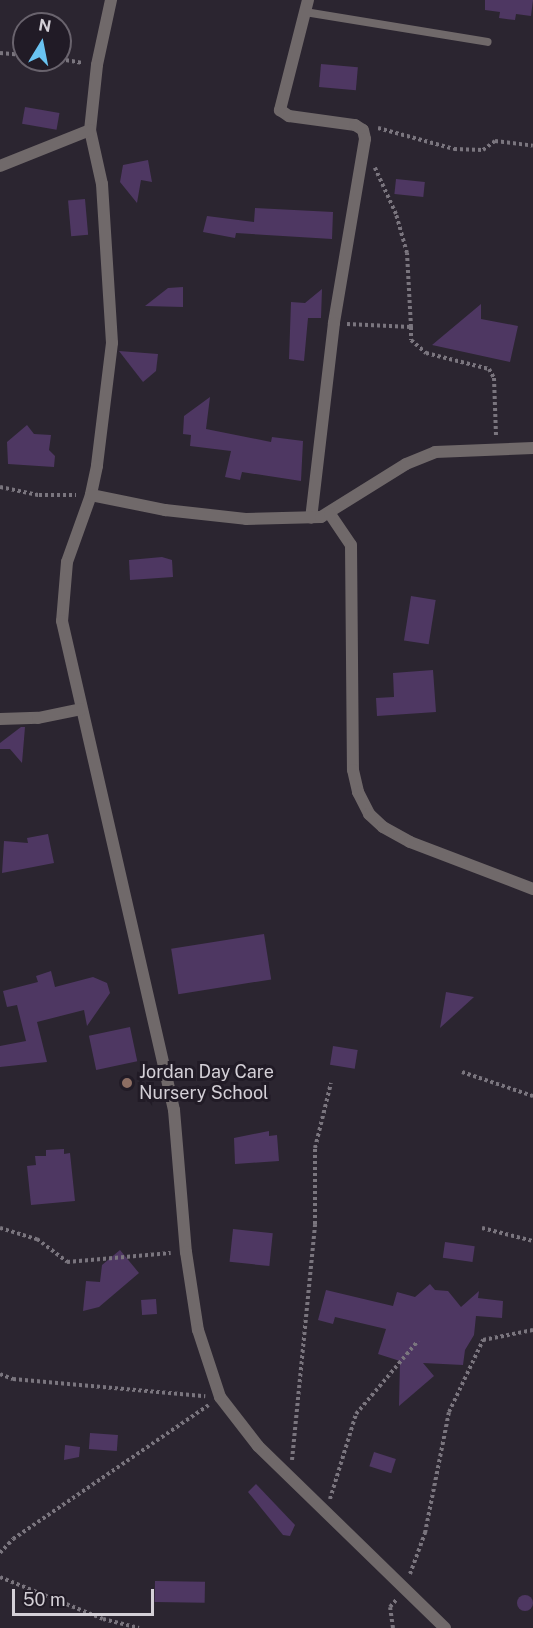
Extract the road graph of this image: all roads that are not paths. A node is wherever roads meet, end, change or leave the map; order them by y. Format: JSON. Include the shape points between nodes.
{"nodes":[{"id":1,"x":111,"y":0,"type":"edge"},
{"id":2,"x":306,"y":6,"type":"edge"},
{"id":3,"x":488,"y":42,"type":"dead end"},
{"id":4,"x":90,"y":130,"type":"junction"},
{"id":5,"x":0,"y":166,"type":"edge"},
{"id":6,"x":533,"y":448,"type":"edge"},
{"id":7,"x":91,"y":495,"type":"junction"},
{"id":8,"x":330,"y":514,"type":"junction"},
{"id":9,"x":311,"y":518,"type":"junction"},
{"id":10,"x":81,"y":709,"type":"junction"},
{"id":11,"x":0,"y":719,"type":"edge"},
{"id":12,"x":533,"y":889,"type":"edge"},
{"id":13,"x":445,"y":1628,"type":"edge"}],
"edges":[{"from":1,"to":4,"type":"street","via":[[97,65]]},
{"from":2,"to":3,"type":"lane"},
{"from":2,"to":9,"type":"street","via":[[280,110],[289,116],[355,124],[363,130],[365,139],[334,323]]},
{"from":4,"to":5,"type":"street"},
{"from":4,"to":7,"type":"street","via":[[102,184],[112,343]]},
{"from":6,"to":8,"type":"street","via":[[459,448],[418,458]]},
{"from":7,"to":9,"type":"street","via":[[165,510],[246,519]]},
{"from":7,"to":10,"type":"street","via":[[74,540],[63,588],[62,621]]},
{"from":8,"to":9,"type":"street"},
{"from":8,"to":12,"type":"street","via":[[351,545],[353,770],[369,814],[410,842]]},
{"from":10,"to":11,"type":"street","via":[[38,718]]},
{"from":10,"to":13,"type":"street","via":[[174,1110],[186,1252],[198,1330],[220,1397],[285,1475]]}]}
